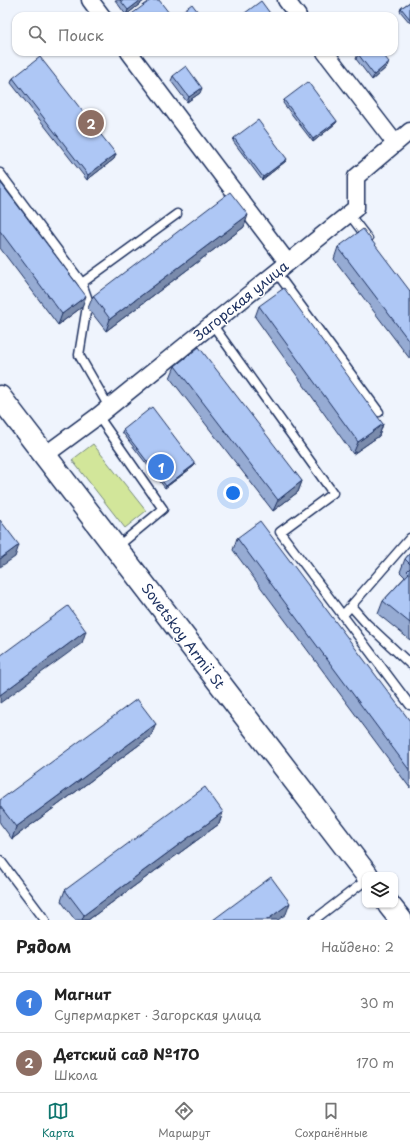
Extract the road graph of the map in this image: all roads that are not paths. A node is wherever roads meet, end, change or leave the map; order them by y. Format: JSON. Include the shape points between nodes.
{"nodes":[{"id":1,"x":90,"y":0,"type":"edge"},
{"id":2,"x":286,"y":0,"type":"edge"},
{"id":3,"x":99,"y":12,"type":"edge"},
{"id":4,"x":295,"y":12,"type":"edge"},
{"id":5,"x":132,"y":56,"type":"edge"},
{"id":6,"x":329,"y":56,"type":"edge"},
{"id":7,"x":410,"y":132,"type":"edge"},
{"id":8,"x":395,"y":143,"type":"junction"},
{"id":9,"x":0,"y":173,"type":"edge"},
{"id":10,"x":177,"y":214,"type":"dead end"},
{"id":11,"x":348,"y":214,"type":"junction"},
{"id":12,"x":372,"y":245,"type":"edge"},
{"id":13,"x":282,"y":267,"type":"junction"},
{"id":14,"x":82,"y":283,"type":"junction"},
{"id":15,"x":212,"y":324,"type":"junction"},
{"id":16,"x":0,"y":397,"type":"edge"},
{"id":17,"x":103,"y":412,"type":"junction"},
{"id":18,"x":379,"y":412,"type":"dead end"},
{"id":19,"x":45,"y":455,"type":"junction"},
{"id":20,"x":410,"y":538,"type":"edge"},
{"id":21,"x":116,"y":548,"type":"junction"},
{"id":22,"x":351,"y":606,"type":"junction"},
{"id":23,"x":343,"y":615,"type":"junction"},
{"id":24,"x":410,"y":664,"type":"edge"},
{"id":25,"x":410,"y":704,"type":"edge"},
{"id":26,"x":0,"y":860,"type":"edge"},
{"id":27,"x":365,"y":872,"type":"edge"},
{"id":28,"x":362,"y":883,"type":"edge"},
{"id":29,"x":392,"y":908,"type":"edge"},
{"id":30,"x":45,"y":920,"type":"edge"},
{"id":31,"x":314,"y":920,"type":"edge"},
{"id":32,"x":401,"y":920,"type":"edge"}],
"edges":[{"from":1,"to":3,"type":"street"},
{"from":2,"to":4,"type":"street"},
{"from":5,"to":13,"type":"street"},
{"from":6,"to":8,"type":"street"},
{"from":7,"to":8,"type":"street","name":"Загорская улица"},
{"from":8,"to":11,"type":"street","name":"Загорская улица","via":[[356,177],[356,208]]},
{"from":9,"to":14,"type":"lane"},
{"from":10,"to":14,"type":"lane"},
{"from":11,"to":12,"type":"lane"},
{"from":11,"to":13,"type":"street","name":"Загорская улица"},
{"from":13,"to":15,"type":"street","name":"Загорская улица"},
{"from":13,"to":18,"type":"lane"},
{"from":14,"to":17,"type":"lane","via":[[88,300],[79,355]]},
{"from":15,"to":17,"type":"street","name":"Загорская улица"},
{"from":15,"to":23,"type":"lane","via":[[333,493],[280,532]]},
{"from":16,"to":19,"type":"main road","name":"Sovetskoy Armii St"},
{"from":17,"to":19,"type":"street","name":"Загорская улица"},
{"from":17,"to":21,"type":"lane","via":[[163,509]]},
{"from":19,"to":21,"type":"main road","name":"Sovetskoy Armii St"},
{"from":20,"to":22,"type":"lane"},
{"from":21,"to":27,"type":"main road","name":"Sovetskoy Armii St"},
{"from":22,"to":23,"type":"lane"},
{"from":22,"to":24,"type":"lane"},
{"from":23,"to":25,"type":"lane"},
{"from":26,"to":30,"type":"lane"},
{"from":28,"to":31,"type":"lane"},
{"from":29,"to":32,"type":"main road"}]}
